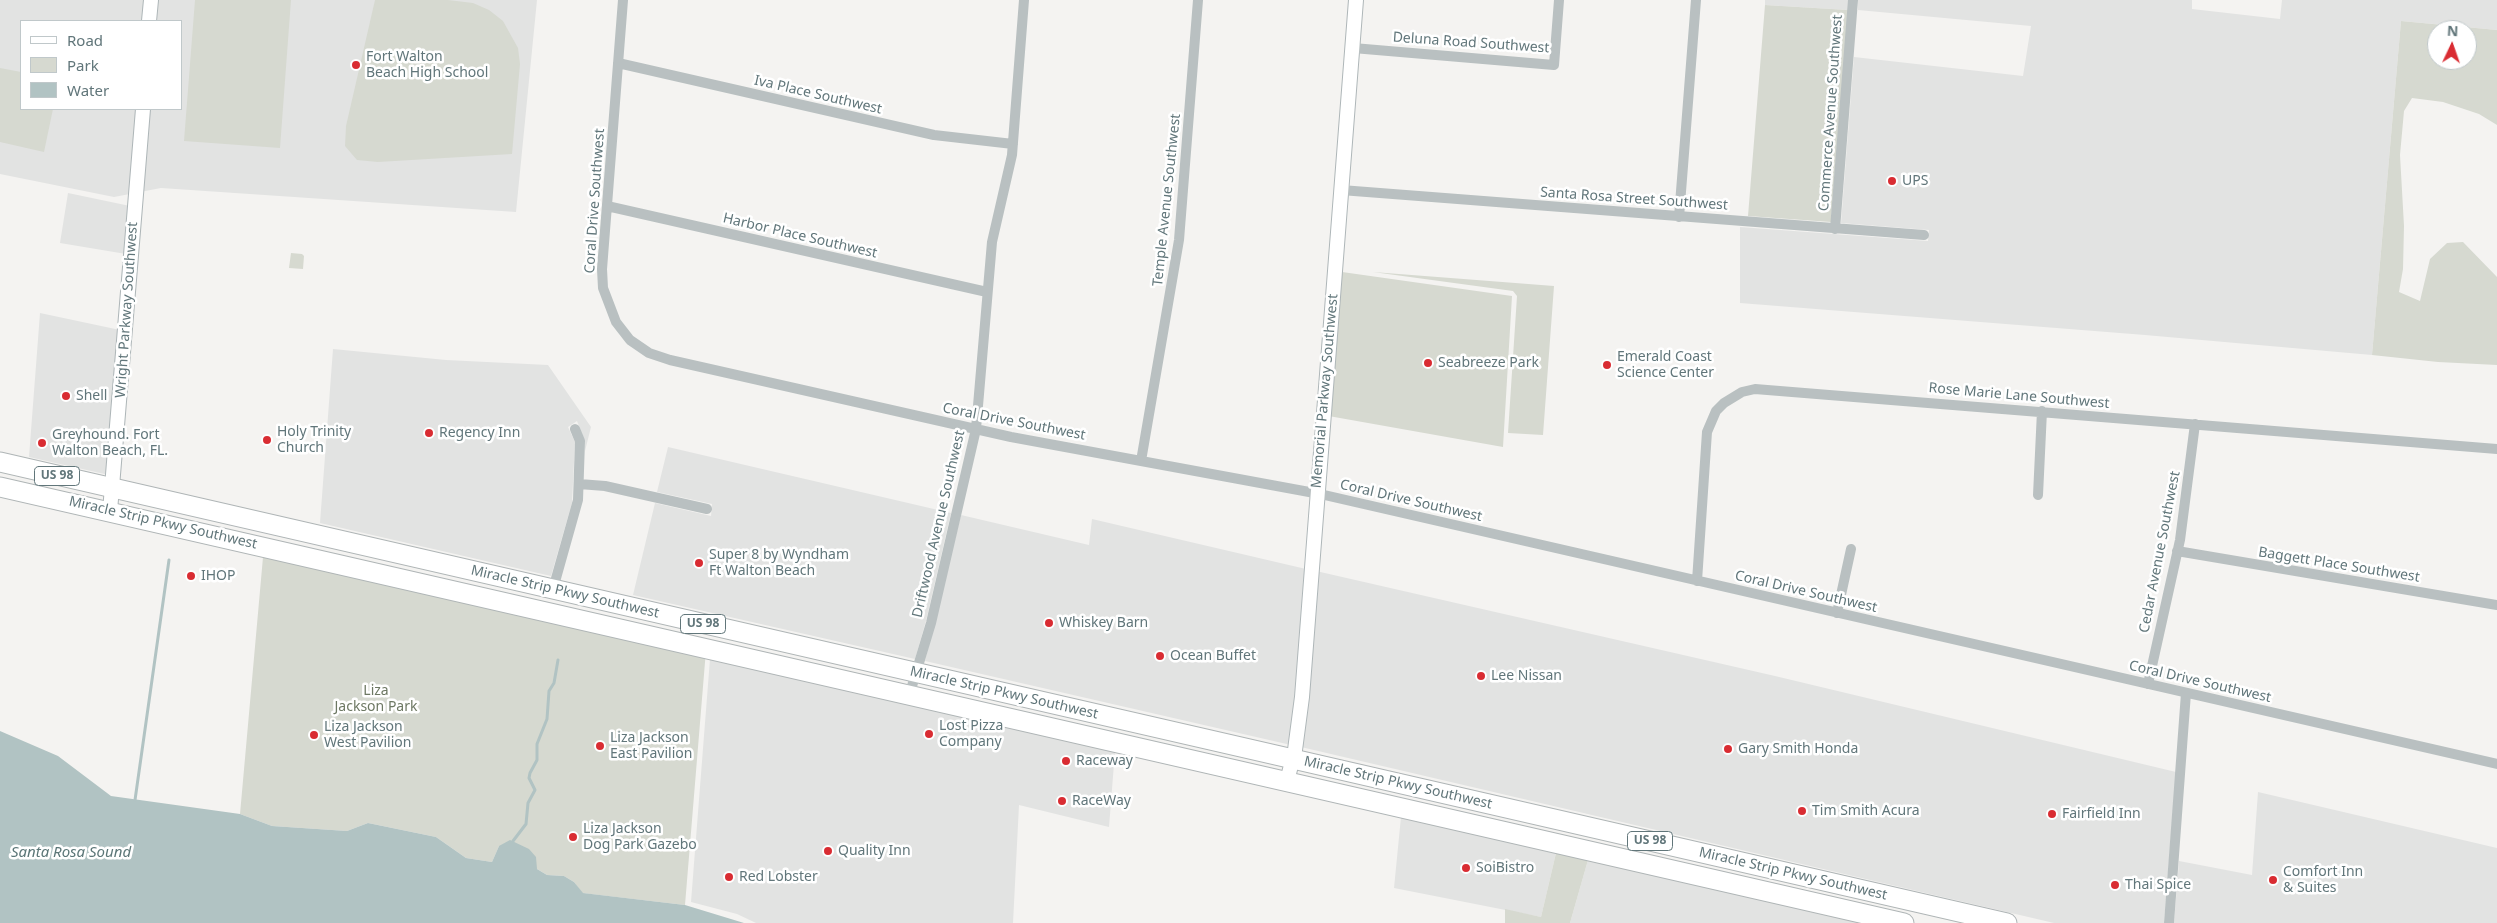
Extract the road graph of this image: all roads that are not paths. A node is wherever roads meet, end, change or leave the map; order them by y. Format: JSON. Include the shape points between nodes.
{"nodes":[{"id":1,"x":151,"y":0,"type":"edge"},
{"id":2,"x":623,"y":0,"type":"edge"},
{"id":3,"x":1024,"y":0,"type":"edge"},
{"id":4,"x":1198,"y":0,"type":"edge"},
{"id":5,"x":1356,"y":0,"type":"edge"},
{"id":6,"x":1559,"y":0,"type":"edge"},
{"id":7,"x":1696,"y":0,"type":"edge"},
{"id":8,"x":1853,"y":0,"type":"edge"},
{"id":9,"x":149,"y":20,"type":"edge"},
{"id":10,"x":1353,"y":48,"type":"junction"},
{"id":11,"x":618,"y":63,"type":"junction"},
{"id":12,"x":142,"y":110,"type":"edge"},
{"id":13,"x":1013,"y":144,"type":"junction"},
{"id":14,"x":1341,"y":190,"type":"junction"},
{"id":15,"x":607,"y":206,"type":"junction"},
{"id":16,"x":1679,"y":217,"type":"junction"},
{"id":17,"x":1836,"y":229,"type":"junction"},
{"id":18,"x":1924,"y":235,"type":"dead end"},
{"id":19,"x":987,"y":292,"type":"junction"},
{"id":20,"x":2042,"y":412,"type":"junction"},
{"id":21,"x":2195,"y":424,"type":"junction"},
{"id":22,"x":575,"y":429,"type":"dead end"},
{"id":23,"x":976,"y":429,"type":"junction"},
{"id":24,"x":2497,"y":449,"type":"edge"},
{"id":25,"x":1141,"y":461,"type":"junction"},
{"id":26,"x":0,"y":462,"type":"edge"},
{"id":27,"x":579,"y":484,"type":"junction"},
{"id":28,"x":0,"y":487,"type":"edge"},
{"id":29,"x":113,"y":488,"type":"junction"},
{"id":30,"x":1317,"y":494,"type":"junction"},
{"id":31,"x":2038,"y":495,"type":"dead end"},
{"id":32,"x":707,"y":509,"type":"dead end"},
{"id":33,"x":110,"y":511,"type":"junction"},
{"id":34,"x":1851,"y":549,"type":"dead end"},
{"id":35,"x":2178,"y":551,"type":"junction"},
{"id":36,"x":1697,"y":581,"type":"junction"},
{"id":37,"x":553,"y":589,"type":"junction"},
{"id":38,"x":2497,"y":605,"type":"edge"},
{"id":39,"x":1837,"y":613,"type":"junction"},
{"id":40,"x":916,"y":672,"type":"junction"},
{"id":41,"x":2148,"y":684,"type":"junction"},
{"id":42,"x":2186,"y":693,"type":"junction"},
{"id":43,"x":909,"y":696,"type":"junction"},
{"id":44,"x":1292,"y":759,"type":"junction"},
{"id":45,"x":2497,"y":764,"type":"edge"},
{"id":46,"x":1287,"y":781,"type":"junction"},
{"id":47,"x":1904,"y":923,"type":"edge"},
{"id":48,"x":2007,"y":923,"type":"edge"},
{"id":49,"x":2169,"y":923,"type":"edge"}],
"edges":[{"from":1,"to":9,"type":"street"},
{"from":2,"to":11,"type":"street","name":"Coral Drive Southwest"},
{"from":3,"to":13,"type":"street","name":"Driftwood Avenue Southwest"},
{"from":4,"to":25,"type":"street","name":"Temple Avenue Southwest","via":[[1179,240]]},
{"from":5,"to":10,"type":"street","name":"Memorial Parkway Southwest"},
{"from":6,"to":10,"type":"street","name":"Deluna Road Southwest","via":[[1554,65]]},
{"from":7,"to":16,"type":"street"},
{"from":8,"to":17,"type":"street","name":"Commerce Avenue Southwest"},
{"from":10,"to":14,"type":"street","name":"Memorial Parkway Southwest"},
{"from":11,"to":13,"type":"street","name":"Iva Place Southwest","via":[[934,135]]},
{"from":11,"to":15,"type":"street","name":"Coral Drive Southwest"},
{"from":12,"to":29,"type":"street","name":"Wright Parkway Southwest"},
{"from":13,"to":19,"type":"street","name":"Driftwood Avenue Southwest","via":[[1010,169],[993,233]]},
{"from":14,"to":16,"type":"street","name":"Santa Rosa Street Southwest"},
{"from":14,"to":30,"type":"street","name":"Memorial Parkway Southwest"},
{"from":15,"to":19,"type":"street","name":"Harbor Place Southwest"},
{"from":15,"to":23,"type":"street","name":"Coral Drive Southwest","via":[[602,270],[605,297],[616,322],[639,347],[670,360]]},
{"from":16,"to":17,"type":"street","name":"Santa Rosa Street Southwest"},
{"from":17,"to":18,"type":"street","name":"Santa Rosa Street Southwest"},
{"from":19,"to":23,"type":"street","name":"Driftwood Avenue Southwest"},
{"from":20,"to":21,"type":"street","name":"Rose Marie Lane Southwest"},
{"from":20,"to":31,"type":"street"},
{"from":20,"to":36,"type":"street","name":"Rose Marie Lane Southwest","via":[[1755,389],[1731,397],[1716,411],[1707,432]]},
{"from":21,"to":24,"type":"street","name":"Rose Marie Lane Southwest"},
{"from":21,"to":35,"type":"street","name":"Cedar Avenue Southwest"},
{"from":22,"to":27,"type":"street","via":[[580,441]]},
{"from":23,"to":25,"type":"street","name":"Coral Drive Southwest"},
{"from":23,"to":40,"type":"street","name":"Driftwood Avenue Southwest","via":[[931,623]]},
{"from":25,"to":30,"type":"street","name":"Coral Drive Southwest"},
{"from":26,"to":29,"type":"highway","name":"Miracle Strip Pkwy Southwest","number":"US 98"},
{"from":27,"to":32,"type":"street","via":[[605,486]]},
{"from":27,"to":37,"type":"street","via":[[577,506]]},
{"from":28,"to":33,"type":"highway","name":"Miracle Strip Pkwy Southwest","number":"US 98"},
{"from":29,"to":33,"type":"street","name":"Wright Parkway Southwest"},
{"from":29,"to":37,"type":"highway","name":"Miracle Strip Pkwy Southwest","number":"US 98"},
{"from":30,"to":36,"type":"street","name":"Coral Drive Southwest"},
{"from":30,"to":44,"type":"street","name":"Memorial Parkway Southwest","via":[[1302,697]]},
{"from":33,"to":43,"type":"highway","name":"Miracle Strip Pkwy Southwest","number":"US 98"},
{"from":34,"to":39,"type":"street"},
{"from":35,"to":38,"type":"street","name":"Baggett Place Southwest"},
{"from":35,"to":41,"type":"street","name":"Cedar Avenue Southwest"},
{"from":36,"to":39,"type":"street","name":"Coral Drive Southwest"},
{"from":37,"to":40,"type":"highway","name":"Miracle Strip Pkwy Southwest","number":"US 98"},
{"from":39,"to":41,"type":"street","name":"Coral Drive Southwest"},
{"from":40,"to":43,"type":"street","name":"Driftwood Avenue Southwest"},
{"from":40,"to":44,"type":"highway","name":"Miracle Strip Pkwy Southwest","number":"US 98"},
{"from":41,"to":42,"type":"street","name":"Coral Drive Southwest"},
{"from":42,"to":45,"type":"street","name":"Coral Drive Southwest"},
{"from":42,"to":49,"type":"street"},
{"from":43,"to":46,"type":"highway","name":"Miracle Strip Pkwy Southwest","number":"US 98"},
{"from":44,"to":46,"type":"street","name":"Memorial Parkway Southwest"},
{"from":44,"to":48,"type":"highway","name":"Miracle Strip Pkwy Southwest","number":"US 98"},
{"from":46,"to":47,"type":"highway","name":"Miracle Strip Pkwy Southwest","number":"US 98"}]}
